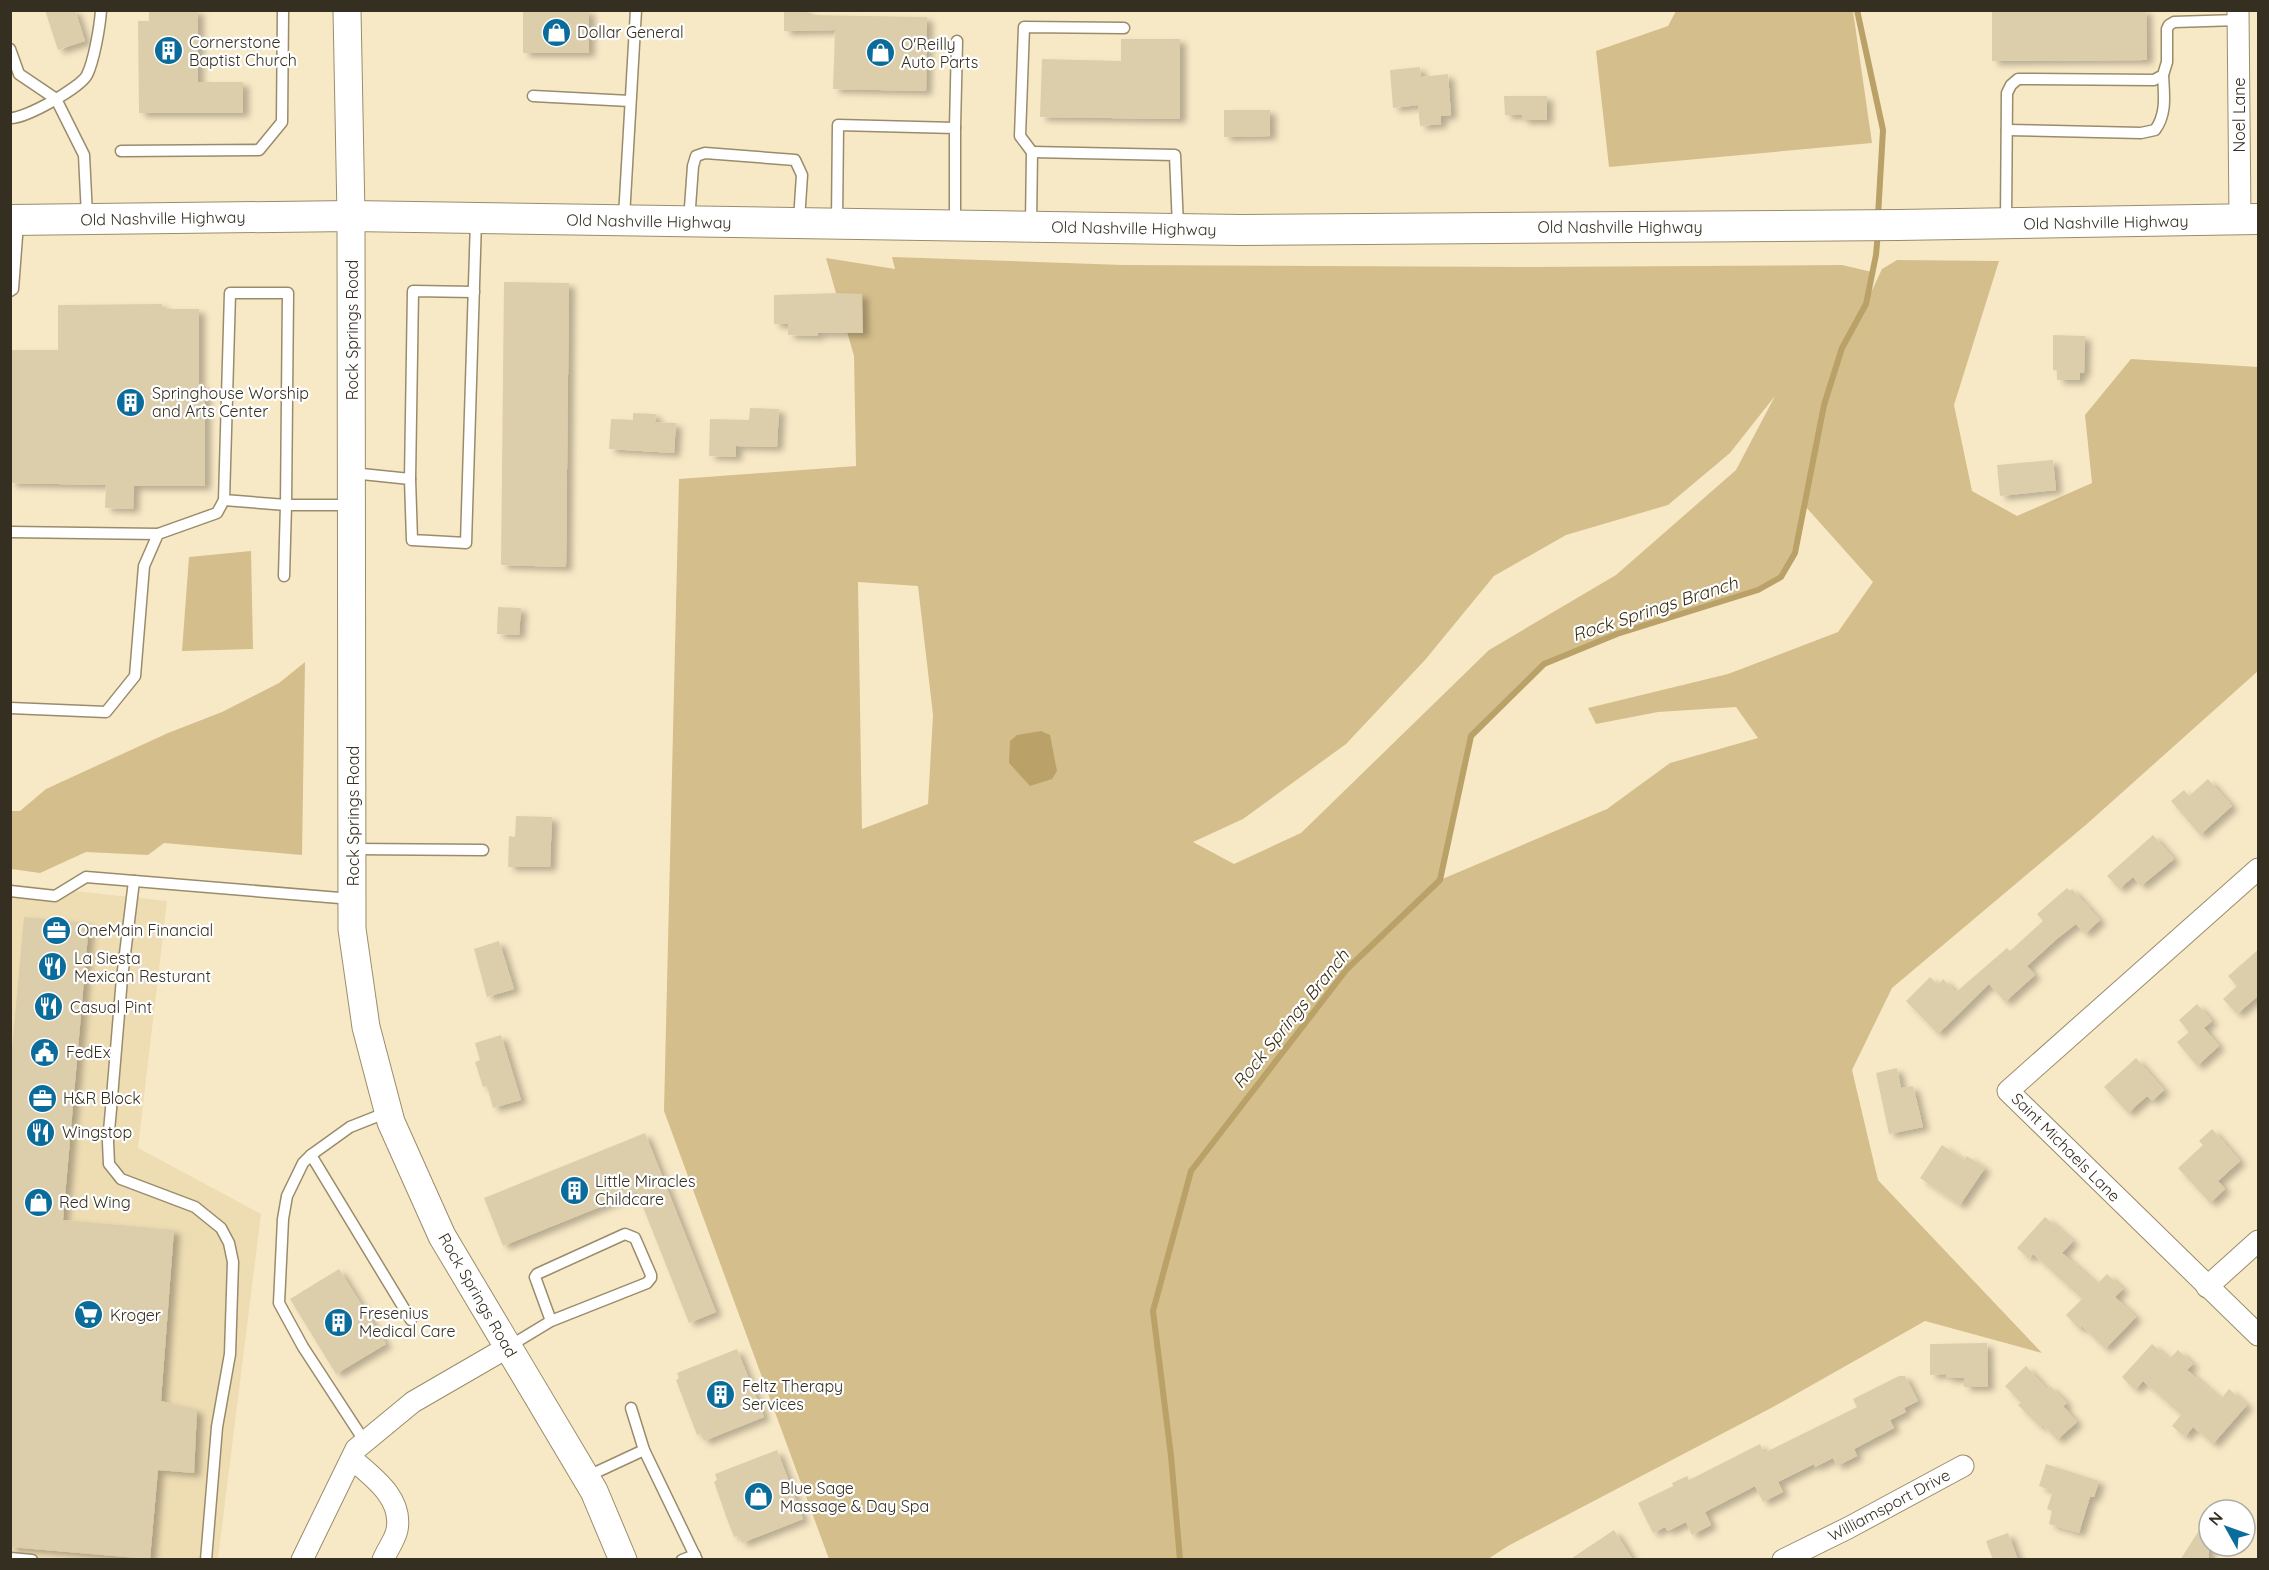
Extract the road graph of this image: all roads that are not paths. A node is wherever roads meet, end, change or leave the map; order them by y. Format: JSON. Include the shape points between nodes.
{"nodes":[{"id":1,"x":101,"y":10,"type":"edge"},
{"id":2,"x":283,"y":10,"type":"edge"},
{"id":3,"x":347,"y":10,"type":"edge"},
{"id":4,"x":636,"y":10,"type":"edge"},
{"id":5,"x":2238,"y":15,"type":"edge"},
{"id":6,"x":1124,"y":28,"type":"dead end"},
{"id":7,"x":957,"y":41,"type":"dead end"},
{"id":8,"x":10,"y":49,"type":"edge"},
{"id":9,"x":2163,"y":75,"type":"junction"},
{"id":10,"x":533,"y":96,"type":"dead end"},
{"id":11,"x":56,"y":99,"type":"junction"},
{"id":12,"x":630,"y":101,"type":"junction"},
{"id":13,"x":10,"y":118,"type":"edge"},
{"id":14,"x":955,"y":128,"type":"junction"},
{"id":15,"x":2007,"y":130,"type":"junction"},
{"id":16,"x":121,"y":151,"type":"dead end"},
{"id":17,"x":1032,"y":152,"type":"junction"},
{"id":18,"x":351,"y":216,"type":"junction"},
{"id":19,"x":476,"y":218,"type":"junction"},
{"id":20,"x":87,"y":219,"type":"junction"},
{"id":21,"x":14,"y":220,"type":"edge"},
{"id":22,"x":624,"y":220,"type":"junction"},
{"id":23,"x":2249,"y":220,"type":"edge"},
{"id":24,"x":689,"y":221,"type":"junction"},
{"id":25,"x":2006,"y":222,"type":"junction"},
{"id":26,"x":798,"y":224,"type":"junction"},
{"id":27,"x":837,"y":225,"type":"junction"},
{"id":28,"x":955,"y":226,"type":"junction"},
{"id":29,"x":1032,"y":227,"type":"junction"},
{"id":30,"x":1178,"y":229,"type":"junction"},
{"id":31,"x":10,"y":291,"type":"edge"},
{"id":32,"x":474,"y":292,"type":"junction"},
{"id":33,"x":352,"y":473,"type":"junction"},
{"id":34,"x":410,"y":479,"type":"junction"},
{"id":35,"x":224,"y":500,"type":"junction"},
{"id":36,"x":286,"y":505,"type":"junction"},
{"id":37,"x":352,"y":505,"type":"junction"},
{"id":38,"x":10,"y":532,"type":"edge"},
{"id":39,"x":158,"y":534,"type":"junction"},
{"id":40,"x":284,"y":576,"type":"dead end"},
{"id":41,"x":10,"y":708,"type":"edge"},
{"id":42,"x":353,"y":849,"type":"junction"},
{"id":43,"x":483,"y":850,"type":"dead end"},
{"id":44,"x":2259,"y":870,"type":"edge"},
{"id":45,"x":134,"y":881,"type":"junction"},
{"id":46,"x":10,"y":891,"type":"edge"},
{"id":47,"x":352,"y":900,"type":"junction"},
{"id":48,"x":388,"y":1113,"type":"junction"},
{"id":49,"x":311,"y":1155,"type":"junction"},
{"id":50,"x":2259,"y":1241,"type":"edge"},
{"id":51,"x":2207,"y":1287,"type":"junction"},
{"id":52,"x":411,"y":1320,"type":"dead end"},
{"id":53,"x":551,"y":1320,"type":"junction"},
{"id":54,"x":2259,"y":1335,"type":"edge"},
{"id":55,"x":508,"y":1347,"type":"junction"},
{"id":56,"x":631,"y":1408,"type":"dead end"},
{"id":57,"x":365,"y":1442,"type":"junction"},
{"id":58,"x":644,"y":1450,"type":"junction"},
{"id":59,"x":352,"y":1459,"type":"junction"},
{"id":60,"x":1963,"y":1466,"type":"dead end"},
{"id":61,"x":585,"y":1478,"type":"junction"},
{"id":62,"x":696,"y":1557,"type":"edge"},
{"id":63,"x":10,"y":1558,"type":"edge"},
{"id":64,"x":32,"y":1560,"type":"edge"},
{"id":65,"x":206,"y":1560,"type":"edge"},
{"id":66,"x":302,"y":1560,"type":"edge"},
{"id":67,"x":383,"y":1560,"type":"edge"},
{"id":68,"x":623,"y":1560,"type":"edge"},
{"id":69,"x":682,"y":1560,"type":"edge"},
{"id":70,"x":1783,"y":1560,"type":"edge"}],
"edges":[{"from":1,"to":11,"type":"lane","via":[[86,77]]},
{"from":2,"to":16,"type":"lane","via":[[282,122],[259,150]]},
{"from":3,"to":18,"type":"street","name":"Rock Springs Road"},
{"from":4,"to":12,"type":"lane"},
{"from":5,"to":9,"type":"lane","via":[[2169,25]]},
{"from":5,"to":23,"type":"street","name":"Noel Lane"},
{"from":6,"to":17,"type":"lane","via":[[1024,27],[1020,135]]},
{"from":7,"to":14,"type":"lane"},
{"from":8,"to":11,"type":"lane","via":[[19,74]]},
{"from":9,"to":15,"type":"lane","via":[[2154,80],[2018,79],[2007,93]]},
{"from":9,"to":15,"type":"lane","via":[[2164,111],[2155,130]]},
{"from":10,"to":12,"type":"lane"},
{"from":11,"to":13,"type":"lane","via":[[18,118]]},
{"from":11,"to":20,"type":"lane","via":[[84,155]]},
{"from":12,"to":22,"type":"lane"},
{"from":14,"to":27,"type":"lane","via":[[838,125]]},
{"from":14,"to":28,"type":"lane"},
{"from":15,"to":25,"type":"lane"},
{"from":17,"to":29,"type":"lane"},
{"from":17,"to":30,"type":"lane","via":[[1175,155]]},
{"from":18,"to":19,"type":"main road","name":"Old Nashville Highway"},
{"from":18,"to":20,"type":"main road","name":"Old Nashville Highway"},
{"from":18,"to":33,"type":"street","name":"Rock Springs Road"},
{"from":19,"to":22,"type":"main road","name":"Old Nashville Highway"},
{"from":19,"to":32,"type":"lane"},
{"from":20,"to":21,"type":"main road","name":"Old Nashville Highway"},
{"from":21,"to":31,"type":"lane","via":[[16,252]]},
{"from":22,"to":24,"type":"main road","name":"Old Nashville Highway"},
{"from":23,"to":25,"type":"main road","name":"Old Nashville Highway"},
{"from":24,"to":26,"type":"main road","name":"Old Nashville Highway"},
{"from":24,"to":26,"type":"lane","via":[[693,166],[696,156],[705,153],[795,160],[802,175]]},
{"from":25,"to":30,"type":"main road","name":"Old Nashville Highway"},
{"from":26,"to":27,"type":"main road","name":"Old Nashville Highway"},
{"from":27,"to":28,"type":"main road","name":"Old Nashville Highway"},
{"from":28,"to":29,"type":"main road","name":"Old Nashville Highway"},
{"from":29,"to":30,"type":"main road","name":"Old Nashville Highway"},
{"from":32,"to":34,"type":"lane","via":[[413,291]]},
{"from":32,"to":34,"type":"lane","via":[[466,543],[412,540]]},
{"from":33,"to":34,"type":"lane"},
{"from":33,"to":37,"type":"street","name":"Rock Springs Road"},
{"from":35,"to":36,"type":"lane"},
{"from":35,"to":36,"type":"lane","via":[[230,293],[288,293]]},
{"from":35,"to":39,"type":"lane","via":[[217,513]]},
{"from":36,"to":37,"type":"lane"},
{"from":36,"to":40,"type":"lane"},
{"from":37,"to":42,"type":"street","name":"Rock Springs Road"},
{"from":38,"to":39,"type":"lane"},
{"from":39,"to":41,"type":"lane","via":[[144,566],[135,676],[106,712]]},
{"from":42,"to":43,"type":"lane"},
{"from":42,"to":47,"type":"street","name":"Rock Springs Road"},
{"from":44,"to":51,"type":"street","name":"Saint Michaels Lane","via":[[2008,1091]]},
{"from":45,"to":46,"type":"lane","via":[[86,877],[55,896]]},
{"from":45,"to":47,"type":"lane"},
{"from":45,"to":65,"type":"lane","via":[[122,978],[109,1164],[121,1179],[195,1207],[221,1228],[233,1262],[230,1354],[217,1427]]},
{"from":47,"to":48,"type":"street","name":"Rock Springs Road","via":[[352,929],[366,1027]]},
{"from":48,"to":49,"type":"lane","via":[[350,1127]]},
{"from":48,"to":55,"type":"street","name":"Rock Springs Road","via":[[442,1236]]},
{"from":49,"to":52,"type":"lane"},
{"from":49,"to":57,"type":"lane","via":[[287,1196],[279,1303]]},
{"from":50,"to":51,"type":"street"},
{"from":51,"to":54,"type":"street","name":"Saint Michaels Lane"},
{"from":53,"to":53,"type":"lane","via":[[647,1283],[651,1275],[635,1238],[625,1234],[537,1275]]},
{"from":53,"to":55,"type":"lane"},
{"from":55,"to":57,"type":"street","via":[[413,1402]]},
{"from":55,"to":61,"type":"street","name":"Rock Springs Road"},
{"from":56,"to":58,"type":"lane"},
{"from":57,"to":59,"type":"street"},
{"from":58,"to":61,"type":"lane"},
{"from":58,"to":62,"type":"lane"},
{"from":59,"to":66,"type":"street"},
{"from":59,"to":67,"type":"street","via":[[383,1487],[397,1508],[397,1530]]},
{"from":60,"to":70,"type":"street","name":"Williamsport Drive"},
{"from":61,"to":68,"type":"street","name":"Rock Springs Road"},
{"from":62,"to":69,"type":"lane"},
{"from":63,"to":64,"type":"lane"}]}
